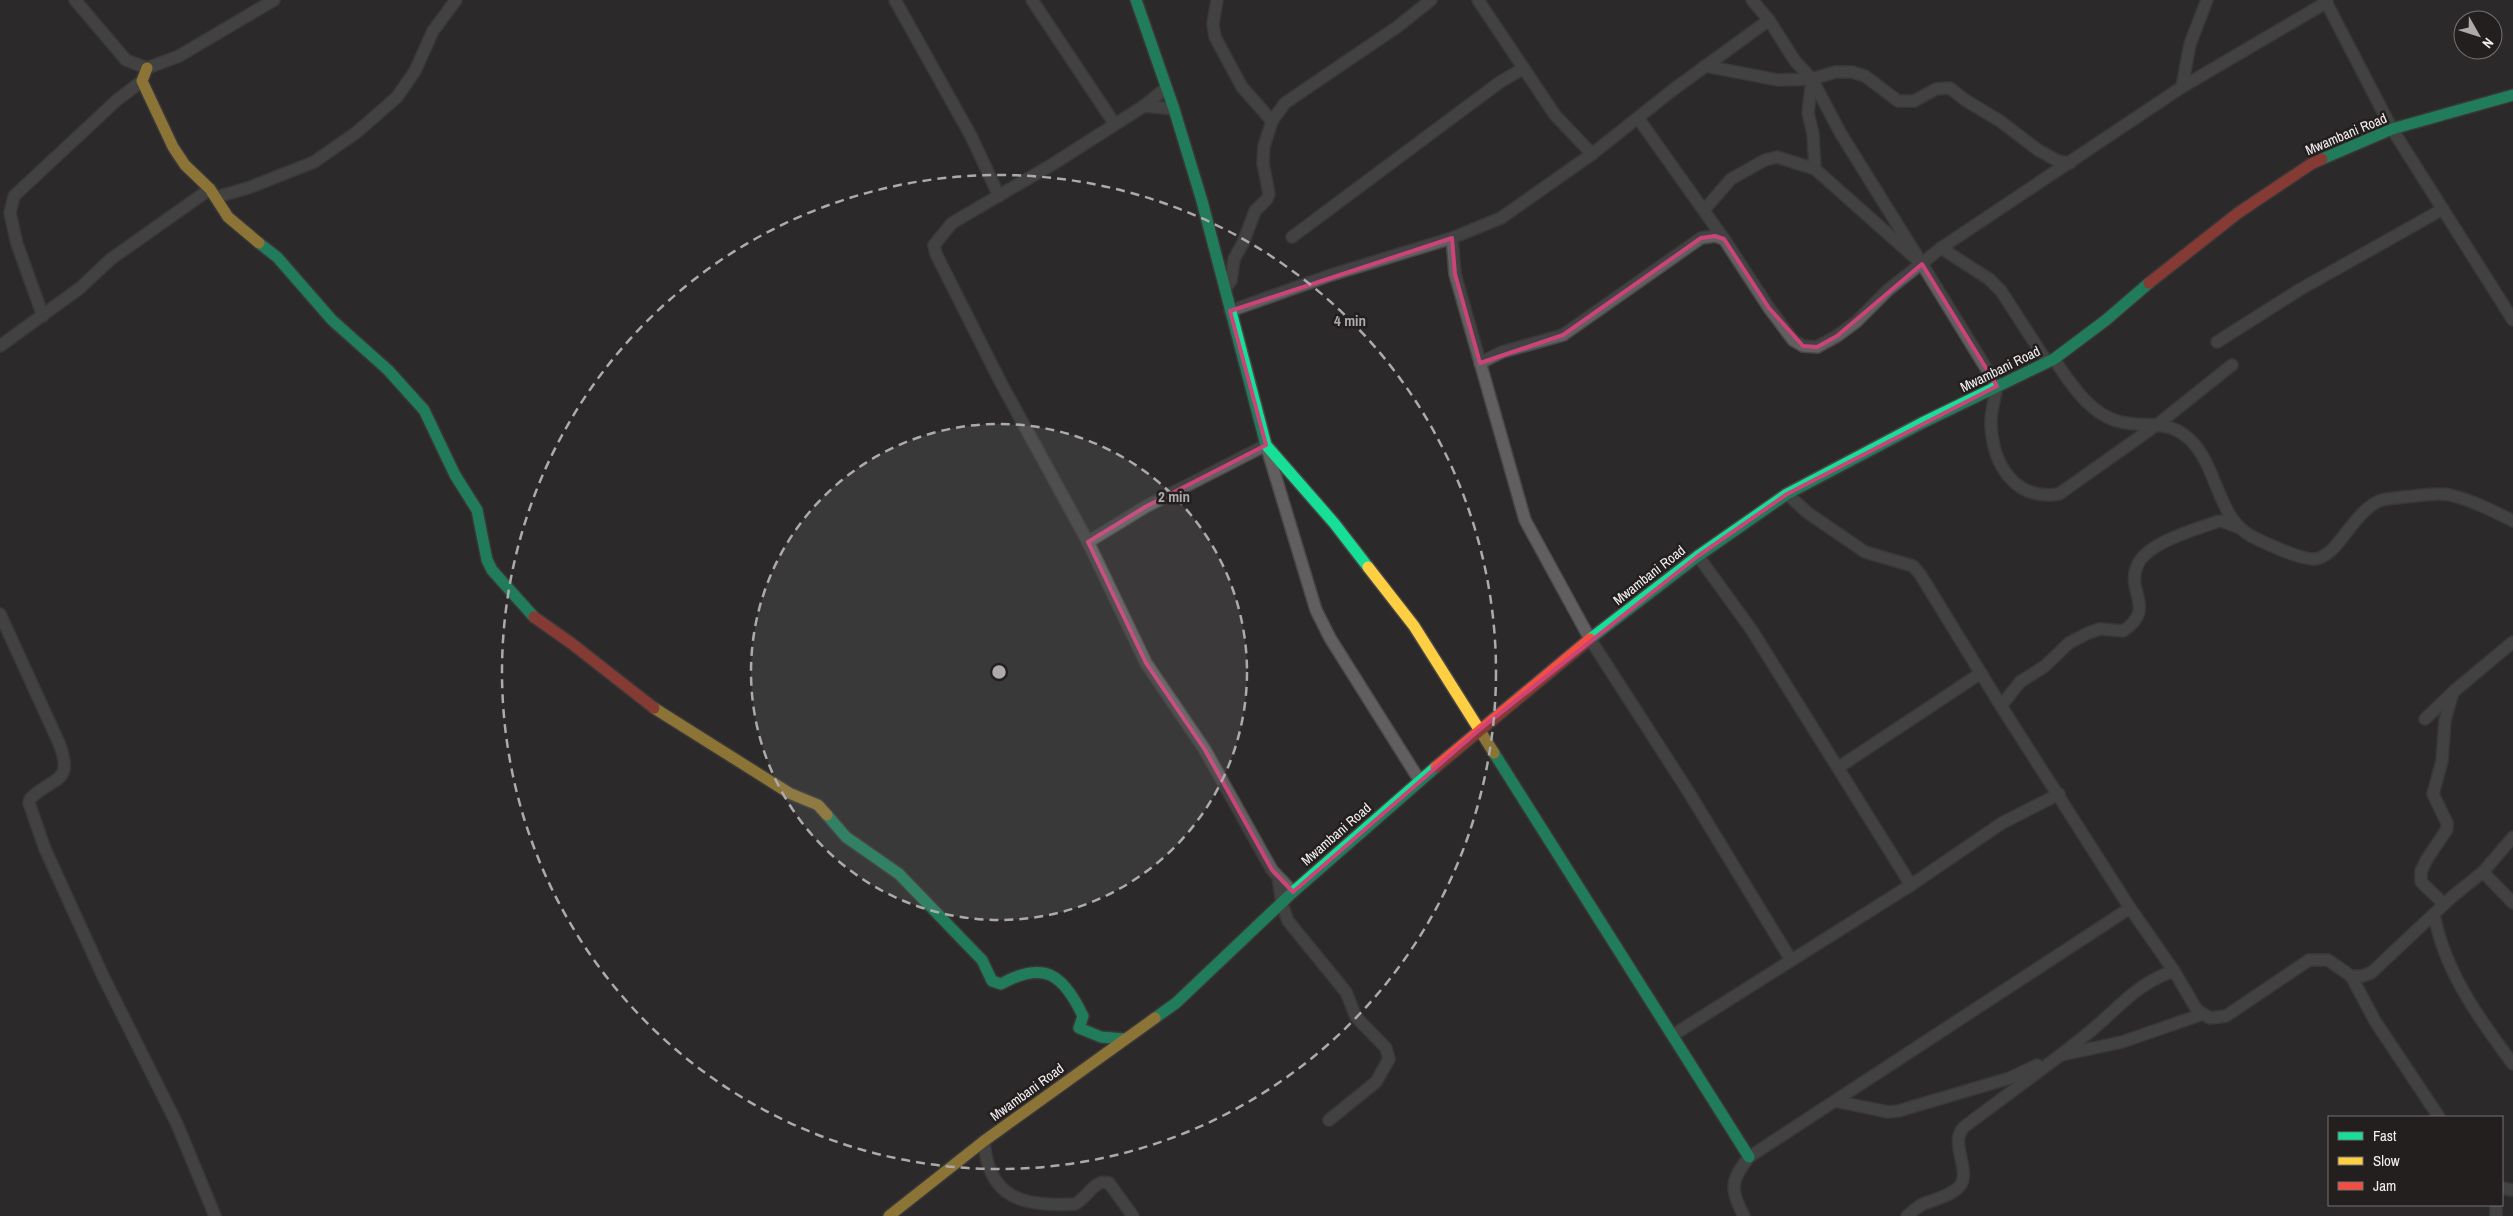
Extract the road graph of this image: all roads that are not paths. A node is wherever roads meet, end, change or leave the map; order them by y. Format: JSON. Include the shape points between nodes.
{"nodes":[{"id":1,"x":75,"y":0,"type":"edge"},
{"id":2,"x":274,"y":0,"type":"edge"},
{"id":3,"x":456,"y":0,"type":"edge"},
{"id":4,"x":895,"y":0,"type":"edge"},
{"id":5,"x":1032,"y":0,"type":"edge"},
{"id":6,"x":1136,"y":0,"type":"edge"},
{"id":7,"x":1217,"y":0,"type":"edge"},
{"id":8,"x":1431,"y":0,"type":"edge"},
{"id":9,"x":1478,"y":0,"type":"edge"},
{"id":10,"x":1752,"y":0,"type":"edge"},
{"id":11,"x":2207,"y":0,"type":"edge"},
{"id":12,"x":2326,"y":1,"type":"edge"},
{"id":13,"x":1769,"y":20,"type":"junction"},
{"id":14,"x":1705,"y":66,"type":"junction"},
{"id":15,"x":147,"y":68,"type":"junction"},
{"id":16,"x":1524,"y":68,"type":"junction"},
{"id":17,"x":1812,"y":79,"type":"junction"},
{"id":18,"x":142,"y":81,"type":"junction"},
{"id":19,"x":2182,"y":87,"type":"junction"},
{"id":20,"x":1166,"y":88,"type":"junction"},
{"id":21,"x":2513,"y":95,"type":"edge"},
{"id":22,"x":1144,"y":106,"type":"junction"},
{"id":23,"x":1174,"y":109,"type":"junction"},
{"id":24,"x":1638,"y":118,"type":"junction"},
{"id":25,"x":1272,"y":121,"type":"junction"},
{"id":26,"x":1114,"y":123,"type":"junction"},
{"id":27,"x":2392,"y":129,"type":"junction"},
{"id":28,"x":1592,"y":154,"type":"junction"},
{"id":29,"x":2070,"y":164,"type":"junction"},
{"id":30,"x":1815,"y":170,"type":"junction"},
{"id":31,"x":213,"y":193,"type":"junction"},
{"id":32,"x":999,"y":196,"type":"junction"},
{"id":33,"x":2443,"y":209,"type":"junction"},
{"id":34,"x":1704,"y":210,"type":"junction"},
{"id":35,"x":1292,"y":237,"type":"dead end"},
{"id":36,"x":1452,"y":238,"type":"junction"},
{"id":37,"x":1724,"y":239,"type":"junction"},
{"id":38,"x":1942,"y":248,"type":"junction"},
{"id":39,"x":1922,"y":264,"type":"junction"},
{"id":40,"x":1225,"y":288,"type":"junction"},
{"id":41,"x":1230,"y":310,"type":"junction"},
{"id":42,"x":43,"y":316,"type":"junction"},
{"id":43,"x":2513,"y":320,"type":"edge"},
{"id":44,"x":2217,"y":342,"type":"dead end"},
{"id":45,"x":0,"y":346,"type":"edge"},
{"id":46,"x":2050,"y":361,"type":"junction"},
{"id":47,"x":1480,"y":363,"type":"junction"},
{"id":48,"x":2232,"y":365,"type":"dead end"},
{"id":49,"x":1997,"y":386,"type":"junction"},
{"id":50,"x":2158,"y":424,"type":"junction"},
{"id":51,"x":1266,"y":446,"type":"junction"},
{"id":52,"x":1787,"y":494,"type":"junction"},
{"id":53,"x":2513,"y":520,"type":"edge"},
{"id":54,"x":2240,"y":528,"type":"junction"},
{"id":55,"x":1088,"y":542,"type":"junction"},
{"id":56,"x":1698,"y":556,"type":"junction"},
{"id":57,"x":0,"y":614,"type":"edge"},
{"id":58,"x":1590,"y":639,"type":"junction"},
{"id":59,"x":2513,"y":642,"type":"edge"},
{"id":60,"x":1981,"y":673,"type":"junction"},
{"id":61,"x":2453,"y":692,"type":"junction"},
{"id":62,"x":2001,"y":706,"type":"junction"},
{"id":63,"x":2425,"y":720,"type":"dead end"},
{"id":64,"x":1478,"y":731,"type":"junction"},
{"id":65,"x":1839,"y":767,"type":"junction"},
{"id":66,"x":1420,"y":781,"type":"junction"},
{"id":67,"x":2059,"y":794,"type":"junction"},
{"id":68,"x":2513,"y":837,"type":"edge"},
{"id":69,"x":2483,"y":872,"type":"junction"},
{"id":70,"x":1278,"y":877,"type":"junction"},
{"id":71,"x":1911,"y":885,"type":"junction"},
{"id":72,"x":1293,"y":892,"type":"junction"},
{"id":73,"x":2513,"y":903,"type":"edge"},
{"id":74,"x":1282,"y":904,"type":"junction"},
{"id":75,"x":2444,"y":904,"type":"junction"},
{"id":76,"x":2130,"y":908,"type":"junction"},
{"id":77,"x":2434,"y":914,"type":"junction"},
{"id":78,"x":1791,"y":960,"type":"junction"},
{"id":79,"x":2174,"y":971,"type":"junction"},
{"id":80,"x":2351,"y":976,"type":"junction"},
{"id":81,"x":2203,"y":1014,"type":"junction"},
{"id":82,"x":1673,"y":1035,"type":"junction"},
{"id":83,"x":1125,"y":1039,"type":"junction"},
{"id":84,"x":2058,"y":1056,"type":"junction"},
{"id":85,"x":2513,"y":1064,"type":"edge"},
{"id":86,"x":1835,"y":1102,"type":"junction"},
{"id":87,"x":2438,"y":1116,"type":"edge"},
{"id":88,"x":1329,"y":1120,"type":"dead end"},
{"id":89,"x":984,"y":1141,"type":"junction"},
{"id":90,"x":1748,"y":1157,"type":"junction"},
{"id":91,"x":216,"y":1216,"type":"edge"},
{"id":92,"x":888,"y":1216,"type":"edge"},
{"id":93,"x":1133,"y":1216,"type":"edge"},
{"id":94,"x":1744,"y":1216,"type":"edge"},
{"id":95,"x":1907,"y":1216,"type":"edge"}],
"edges":[{"from":1,"to":15,"type":"street","via":[[126,60]]},
{"from":2,"to":15,"type":"street","via":[[179,56]]},
{"from":3,"to":31,"type":"street","via":[[433,32],[415,70],[397,96],[357,132],[314,162],[248,188]]},
{"from":4,"to":32,"type":"street","via":[[971,136]]},
{"from":5,"to":26,"type":"street"},
{"from":6,"to":20,"type":"street"},
{"from":7,"to":25,"type":"street","via":[[1215,37],[1242,87]]},
{"from":8,"to":25,"type":"street","via":[[1285,103]]},
{"from":9,"to":16,"type":"street"},
{"from":10,"to":13,"type":"street"},
{"from":11,"to":19,"type":"street","via":[[2190,44]]},
{"from":12,"to":19,"type":"street"},
{"from":12,"to":27,"type":"street"},
{"from":13,"to":14,"type":"street"},
{"from":13,"to":17,"type":"street","via":[[1795,60]]},
{"from":14,"to":17,"type":"street","via":[[1778,80]]},
{"from":14,"to":24,"type":"street"},
{"from":15,"to":18,"type":"street"},
{"from":16,"to":28,"type":"street","via":[[1555,116]]},
{"from":16,"to":35,"type":"street","via":[[1500,82]]},
{"from":17,"to":29,"type":"street","via":[[1835,72],[1852,72],[1865,76],[1898,101],[1914,101],[1936,89],[1950,88],[2038,150]]},
{"from":17,"to":30,"type":"street","via":[[1808,113]]},
{"from":17,"to":39,"type":"street","via":[[1841,134]]},
{"from":18,"to":31,"type":"street","via":[[173,147],[185,165]]},
{"from":18,"to":42,"type":"street","via":[[116,100],[14,196],[10,213],[17,244]]},
{"from":19,"to":29,"type":"street"},
{"from":20,"to":22,"type":"street"},
{"from":20,"to":23,"type":"street"},
{"from":21,"to":27,"type":"street","name":"Mwambani Road"},
{"from":22,"to":23,"type":"street"},
{"from":22,"to":26,"type":"street"},
{"from":23,"to":40,"type":"street"},
{"from":24,"to":28,"type":"street"},
{"from":24,"to":34,"type":"street"},
{"from":25,"to":40,"type":"street","via":[[1264,146],[1263,163],[1269,194],[1256,211],[1234,259],[1231,282]]},
{"from":26,"to":32,"type":"street"},
{"from":27,"to":33,"type":"street"},
{"from":27,"to":46,"type":"street","name":"Mwambani Road","via":[[2311,164],[2238,213]]},
{"from":28,"to":36,"type":"street","via":[[1501,218]]},
{"from":29,"to":38,"type":"street"},
{"from":30,"to":34,"type":"street","via":[[1777,157],[1765,160],[1731,179]]},
{"from":30,"to":39,"type":"street"},
{"from":31,"to":42,"type":"street","via":[[111,259]]},
{"from":31,"to":83,"type":"street","via":[[228,217],[277,257],[332,320],[388,370],[424,410],[455,475],[477,510],[492,570],[535,619],[571,643],[665,717],[789,793],[818,805],[846,837],[899,874],[982,960],[992,981],[1001,984],[1012,977],[1040,971],[1046,973],[1070,992],[1077,1002],[1083,1016],[1079,1028],[1090,1036]]},
{"from":32,"to":55,"type":"street","via":[[952,223],[934,245],[936,254],[1001,383]]},
{"from":33,"to":43,"type":"street"},
{"from":33,"to":44,"type":"street","via":[[2299,290]]},
{"from":34,"to":37,"type":"street"},
{"from":36,"to":41,"type":"street"},
{"from":36,"to":47,"type":"street","via":[[1455,274]]},
{"from":37,"to":39,"type":"street","via":[[1769,308],[1793,340],[1803,346],[1817,347],[1837,336]]},
{"from":37,"to":47,"type":"street","via":[[1715,236],[1701,238],[1563,336],[1502,352]]},
{"from":38,"to":39,"type":"street"},
{"from":38,"to":46,"type":"street","via":[[1989,279],[2001,291]]},
{"from":39,"to":49,"type":"street"},
{"from":40,"to":41,"type":"street"},
{"from":41,"to":51,"type":"street"},
{"from":42,"to":45,"type":"street"},
{"from":46,"to":49,"type":"street","name":"Mwambani Road"},
{"from":46,"to":50,"type":"street","via":[[2073,387],[2109,418]]},
{"from":47,"to":58,"type":"street","via":[[1525,520]]},
{"from":48,"to":50,"type":"street"},
{"from":49,"to":50,"type":"street","via":[[1991,424],[1996,458],[2020,489],[2042,496],[2059,494]]},
{"from":49,"to":52,"type":"street","name":"Mwambani Road"},
{"from":50,"to":54,"type":"street","via":[[2181,432],[2196,445]]},
{"from":51,"to":55,"type":"street","via":[[1145,507]]},
{"from":51,"to":64,"type":"street","via":[[1334,523],[1414,626]]},
{"from":51,"to":66,"type":"street","via":[[1316,610],[1330,638]]},
{"from":52,"to":56,"type":"street","name":"Mwambani Road"},
{"from":52,"to":60,"type":"street","via":[[1808,513],[1864,552],[1913,566]]},
{"from":53,"to":54,"type":"street","via":[[2448,495],[2390,498],[2378,501],[2360,515],[2327,554],[2315,559],[2293,553]]},
{"from":54,"to":62,"type":"street","via":[[2216,522],[2160,544],[2137,565],[2135,574],[2141,607],[2140,615],[2133,624],[2123,632],[2100,629],[2069,643],[2045,666],[2020,682]]},
{"from":55,"to":70,"type":"street","via":[[1146,663],[1205,750]]},
{"from":56,"to":58,"type":"street","name":"Mwambani Road"},
{"from":56,"to":65,"type":"street","via":[[1751,629]]},
{"from":57,"to":91,"type":"street","via":[[66,764],[63,774],[34,795],[29,804],[45,849],[103,976],[177,1124]]},
{"from":58,"to":64,"type":"street","name":"Mwambani Road"},
{"from":58,"to":78,"type":"street"},
{"from":59,"to":61,"type":"street"},
{"from":60,"to":62,"type":"street"},
{"from":60,"to":65,"type":"street"},
{"from":61,"to":63,"type":"street"},
{"from":61,"to":75,"type":"street","via":[[2433,794],[2447,829],[2420,871],[2421,882]]},
{"from":62,"to":67,"type":"street"},
{"from":64,"to":66,"type":"street","name":"Mwambani Road"},
{"from":64,"to":82,"type":"street"},
{"from":65,"to":71,"type":"street"},
{"from":66,"to":72,"type":"street","name":"Mwambani Road"},
{"from":67,"to":71,"type":"street","via":[[2002,822]]},
{"from":67,"to":76,"type":"street"},
{"from":68,"to":69,"type":"street"},
{"from":69,"to":73,"type":"street"},
{"from":69,"to":75,"type":"street"},
{"from":70,"to":72,"type":"street"},
{"from":70,"to":74,"type":"street"},
{"from":71,"to":78,"type":"street"},
{"from":72,"to":74,"type":"street","name":"Mwambani Road"},
{"from":74,"to":83,"type":"street","name":"Mwambani Road","via":[[1176,1003]]},
{"from":74,"to":88,"type":"street","via":[[1288,921],[1346,992],[1356,1017],[1386,1048],[1389,1059],[1376,1082]]},
{"from":75,"to":77,"type":"street"},
{"from":76,"to":79,"type":"street"},
{"from":76,"to":86,"type":"street"},
{"from":77,"to":80,"type":"street","via":[[2371,973]]},
{"from":77,"to":85,"type":"street","via":[[2439,940],[2449,964],[2475,1010]]},
{"from":78,"to":82,"type":"street"},
{"from":79,"to":81,"type":"street","via":[[2197,1010]]},
{"from":79,"to":84,"type":"street","via":[[2139,987]]},
{"from":80,"to":81,"type":"street","via":[[2328,960],[2310,960],[2226,1016],[2210,1018]]},
{"from":80,"to":87,"type":"street","via":[[2375,1021]]},
{"from":81,"to":84,"type":"street","via":[[2122,1042]]},
{"from":82,"to":90,"type":"street"},
{"from":83,"to":89,"type":"street","name":"Mwambani Road"},
{"from":84,"to":86,"type":"street","via":[[2010,1078],[1898,1111]]},
{"from":84,"to":95,"type":"street","via":[[1960,1131],[1963,1180],[1958,1188],[1920,1205]]},
{"from":86,"to":90,"type":"street"},
{"from":89,"to":92,"type":"street","name":"Mwambani Road"},
{"from":89,"to":93,"type":"street","via":[[996,1183],[1029,1204],[1075,1204],[1097,1184],[1104,1182],[1109,1183]]},
{"from":90,"to":94,"type":"street","via":[[1735,1174],[1732,1190]]}]}
